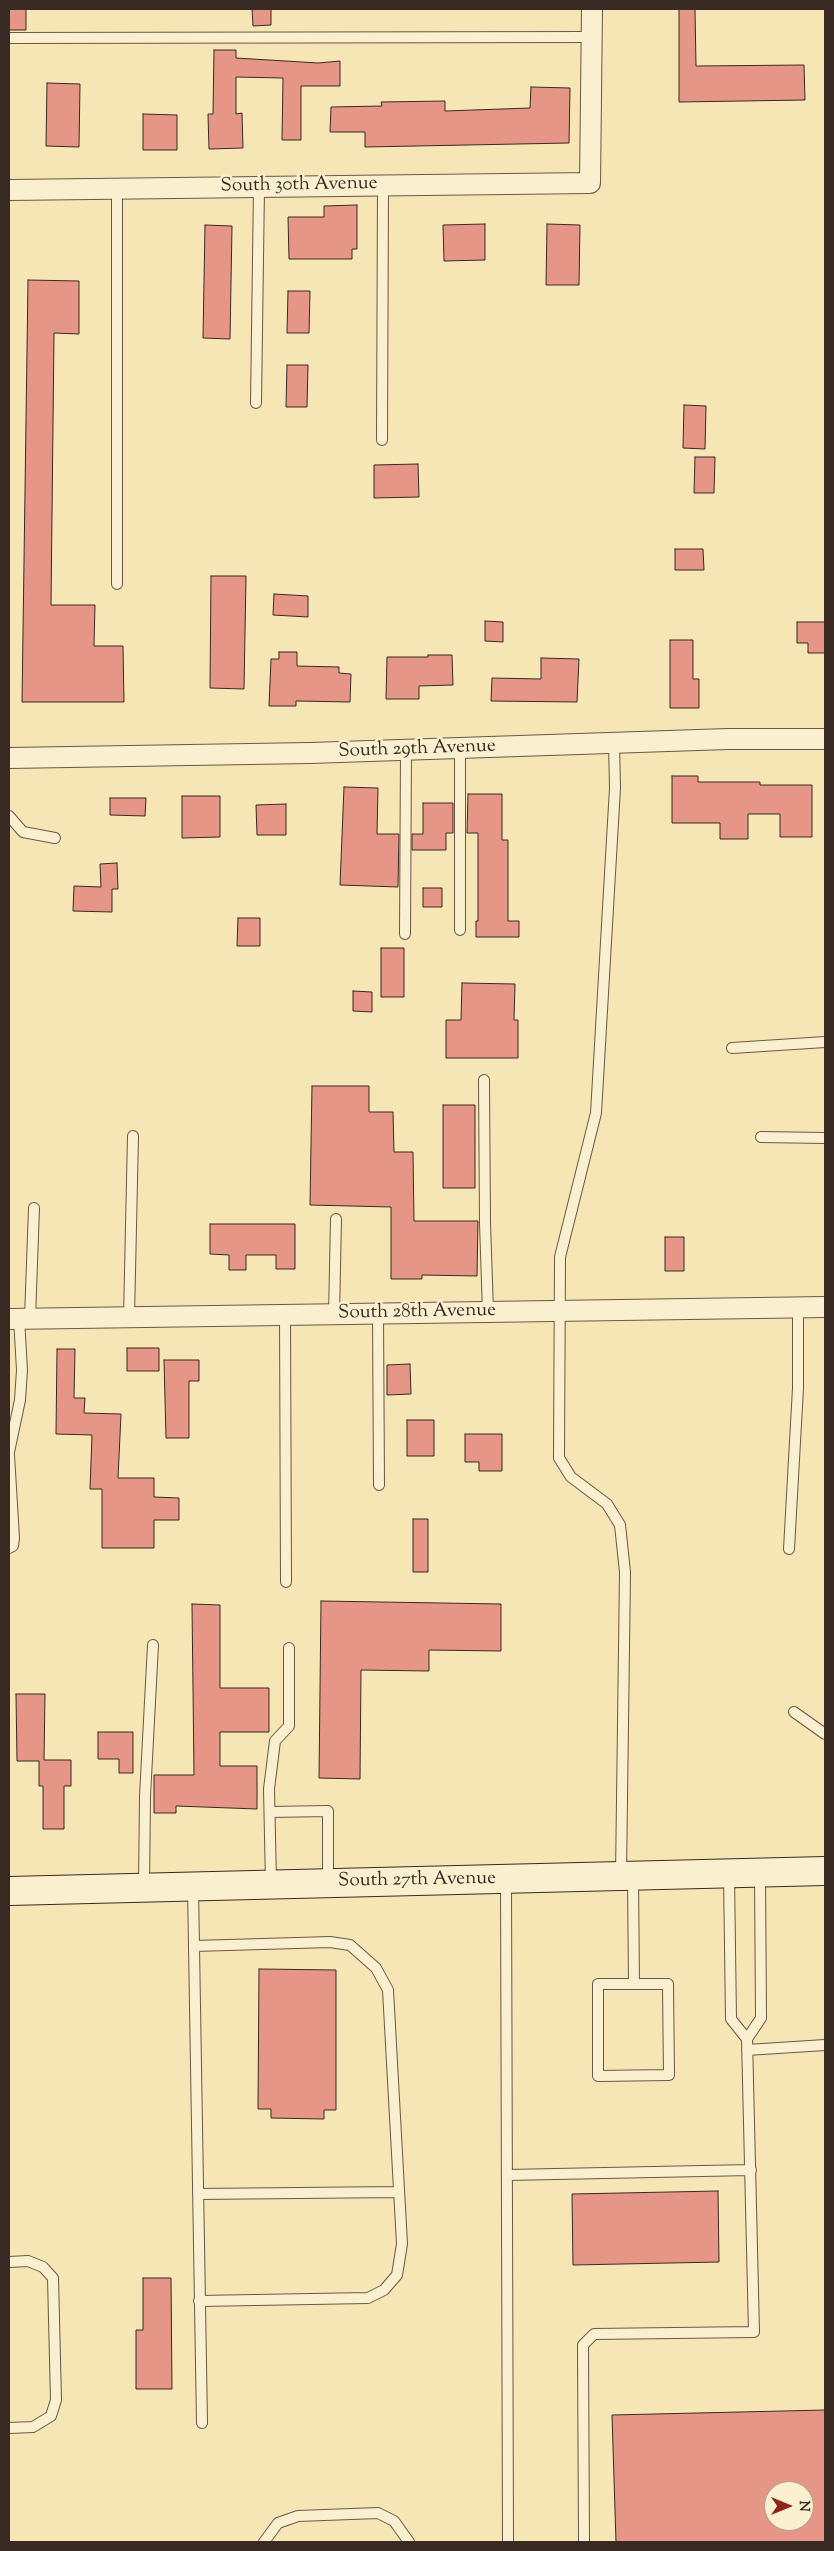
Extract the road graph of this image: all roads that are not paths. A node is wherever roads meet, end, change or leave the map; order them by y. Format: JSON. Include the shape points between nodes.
{"nodes":[{"id":1,"x":592,"y":9,"type":"edge"},
{"id":2,"x":592,"y":37,"type":"junction"},
{"id":3,"x":9,"y":38,"type":"edge"},
{"id":4,"x":383,"y":185,"type":"junction"},
{"id":5,"x":259,"y":187,"type":"junction"},
{"id":6,"x":117,"y":189,"type":"junction"},
{"id":7,"x":9,"y":190,"type":"edge"},
{"id":8,"x":256,"y":403,"type":"dead end"},
{"id":9,"x":382,"y":440,"type":"dead end"},
{"id":10,"x":117,"y":584,"type":"dead end"},
{"id":11,"x":825,"y":740,"type":"edge"},
{"id":12,"x":614,"y":743,"type":"junction"},
{"id":13,"x":460,"y":748,"type":"junction"},
{"id":14,"x":406,"y":750,"type":"junction"},
{"id":15,"x":9,"y":758,"type":"edge"},
{"id":16,"x":9,"y":816,"type":"edge"},
{"id":17,"x":56,"y":838,"type":"dead end"},
{"id":18,"x":460,"y":930,"type":"dead end"},
{"id":19,"x":405,"y":934,"type":"dead end"},
{"id":20,"x":825,"y":1042,"type":"edge"},
{"id":21,"x":732,"y":1048,"type":"dead end"},
{"id":22,"x":484,"y":1080,"type":"dead end"},
{"id":23,"x":133,"y":1136,"type":"dead end"},
{"id":24,"x":762,"y":1137,"type":"dead end"},
{"id":25,"x":825,"y":1138,"type":"edge"},
{"id":26,"x":34,"y":1208,"type":"dead end"},
{"id":27,"x":336,"y":1219,"type":"dead end"},
{"id":28,"x":798,"y":1307,"type":"junction"},
{"id":29,"x":825,"y":1307,"type":"edge"},
{"id":30,"x":560,"y":1311,"type":"junction"},
{"id":31,"x":488,"y":1312,"type":"junction"},
{"id":32,"x":378,"y":1314,"type":"junction"},
{"id":33,"x":285,"y":1315,"type":"junction"},
{"id":34,"x":334,"y":1315,"type":"junction"},
{"id":35,"x":129,"y":1317,"type":"junction"},
{"id":36,"x":19,"y":1318,"type":"edge"},
{"id":37,"x":9,"y":1454,"type":"edge"},
{"id":38,"x":379,"y":1486,"type":"dead end"},
{"id":39,"x":9,"y":1548,"type":"edge"},
{"id":40,"x":789,"y":1549,"type":"dead end"},
{"id":41,"x":286,"y":1582,"type":"dead end"},
{"id":42,"x":153,"y":1646,"type":"dead end"},
{"id":43,"x":289,"y":1648,"type":"dead end"},
{"id":44,"x":794,"y":1712,"type":"dead end"},
{"id":45,"x":825,"y":1734,"type":"edge"},
{"id":46,"x":270,"y":1812,"type":"junction"},
{"id":47,"x":825,"y":1871,"type":"edge"},
{"id":48,"x":760,"y":1873,"type":"junction"},
{"id":49,"x":729,"y":1874,"type":"junction"},
{"id":50,"x":627,"y":1876,"type":"junction"},
{"id":51,"x":506,"y":1879,"type":"junction"},
{"id":52,"x":328,"y":1883,"type":"junction"},
{"id":53,"x":271,"y":1884,"type":"junction"},
{"id":54,"x":192,"y":1886,"type":"junction"},
{"id":55,"x":144,"y":1888,"type":"junction"},
{"id":56,"x":9,"y":1891,"type":"edge"},
{"id":57,"x":194,"y":1946,"type":"junction"},
{"id":58,"x":634,"y":1984,"type":"junction"},
{"id":59,"x":747,"y":2045,"type":"junction"},
{"id":60,"x":825,"y":2045,"type":"edge"},
{"id":61,"x":751,"y":2170,"type":"junction"},
{"id":62,"x":507,"y":2175,"type":"junction"},
{"id":63,"x":398,"y":2192,"type":"junction"},
{"id":64,"x":198,"y":2194,"type":"junction"},
{"id":65,"x":9,"y":2262,"type":"edge"},
{"id":66,"x":199,"y":2301,"type":"junction"},
{"id":67,"x":202,"y":2423,"type":"dead end"},
{"id":68,"x":9,"y":2428,"type":"edge"},
{"id":69,"x":264,"y":2542,"type":"edge"},
{"id":70,"x":409,"y":2542,"type":"edge"},
{"id":71,"x":508,"y":2542,"type":"edge"},
{"id":72,"x":584,"y":2542,"type":"edge"}],
"edges":[{"from":1,"to":2,"type":"street"},
{"from":2,"to":3,"type":"lane"},
{"from":2,"to":4,"type":"street","name":"South 30th Avenue","via":[[590,182]]},
{"from":4,"to":5,"type":"street","name":"South 30th Avenue"},
{"from":4,"to":9,"type":"lane"},
{"from":5,"to":6,"type":"street","name":"South 30th Avenue"},
{"from":5,"to":8,"type":"lane"},
{"from":6,"to":7,"type":"street","name":"South 30th Avenue"},
{"from":6,"to":10,"type":"lane"},
{"from":11,"to":12,"type":"street","name":"South 29th Avenue"},
{"from":12,"to":13,"type":"street","name":"South 29th Avenue"},
{"from":12,"to":30,"type":"lane","via":[[615,788],[596,1113],[560,1257]]},
{"from":13,"to":14,"type":"street","name":"South 29th Avenue"},
{"from":13,"to":18,"type":"lane"},
{"from":14,"to":15,"type":"street","name":"South 29th Avenue"},
{"from":14,"to":19,"type":"lane"},
{"from":16,"to":17,"type":"lane","via":[[23,832]]},
{"from":20,"to":21,"type":"lane"},
{"from":22,"to":31,"type":"lane"},
{"from":23,"to":35,"type":"lane"},
{"from":24,"to":25,"type":"lane"},
{"from":26,"to":36,"type":"lane"},
{"from":27,"to":34,"type":"lane"},
{"from":28,"to":29,"type":"street","name":"South 28th Avenue"},
{"from":28,"to":30,"type":"street","name":"South 28th Avenue"},
{"from":28,"to":40,"type":"lane","via":[[798,1388]]},
{"from":30,"to":31,"type":"street","name":"South 28th Avenue"},
{"from":30,"to":50,"type":"lane","via":[[559,1458],[571,1477],[607,1504],[620,1525],[625,1572]]},
{"from":31,"to":32,"type":"street","name":"South 28th Avenue"},
{"from":32,"to":34,"type":"street","name":"South 28th Avenue"},
{"from":32,"to":38,"type":"lane"},
{"from":33,"to":34,"type":"street","name":"South 28th Avenue"},
{"from":33,"to":35,"type":"street","name":"South 28th Avenue"},
{"from":33,"to":41,"type":"lane"},
{"from":35,"to":36,"type":"street","name":"South 28th Avenue"},
{"from":36,"to":37,"type":"lane","via":[[22,1370]]},
{"from":37,"to":39,"type":"lane","via":[[14,1538],[13,1546]]},
{"from":42,"to":55,"type":"lane"},
{"from":43,"to":46,"type":"lane","via":[[289,1726],[275,1741],[269,1789]]},
{"from":44,"to":45,"type":"lane"},
{"from":46,"to":52,"type":"lane","via":[[328,1811]]},
{"from":46,"to":53,"type":"lane"},
{"from":47,"to":48,"type":"main road","name":"South 27th Avenue"},
{"from":48,"to":49,"type":"main road","name":"South 27th Avenue"},
{"from":48,"to":59,"type":"lane","via":[[762,2018]]},
{"from":49,"to":50,"type":"main road","name":"South 27th Avenue"},
{"from":49,"to":59,"type":"lane","via":[[731,2019]]},
{"from":50,"to":51,"type":"main road","name":"South 27th Avenue"},
{"from":50,"to":58,"type":"lane"},
{"from":51,"to":52,"type":"main road","name":"South 27th Avenue"},
{"from":51,"to":62,"type":"lane"},
{"from":52,"to":53,"type":"main road","name":"South 27th Avenue"},
{"from":53,"to":54,"type":"main road","name":"South 27th Avenue"},
{"from":54,"to":55,"type":"main road","name":"South 27th Avenue"},
{"from":54,"to":57,"type":"lane"},
{"from":55,"to":56,"type":"main road","name":"South 27th Avenue"},
{"from":57,"to":63,"type":"lane","via":[[330,1942],[350,1945],[376,1968],[388,1990]]},
{"from":57,"to":64,"type":"lane"},
{"from":58,"to":58,"type":"lane","via":[[668,1984],[669,2075],[598,2076],[598,1984]]},
{"from":59,"to":60,"type":"lane"},
{"from":59,"to":61,"type":"lane"},
{"from":61,"to":62,"type":"lane"},
{"from":61,"to":72,"type":"lane","via":[[754,2332],[594,2334],[583,2345]]},
{"from":62,"to":71,"type":"lane"},
{"from":63,"to":64,"type":"lane"},
{"from":63,"to":66,"type":"lane","via":[[402,2244],[397,2275],[384,2290],[368,2298]]},
{"from":64,"to":66,"type":"lane"},
{"from":65,"to":68,"type":"lane","via":[[28,2260],[43,2267],[53,2278],[56,2400],[51,2416],[34,2427]]},
{"from":66,"to":67,"type":"lane"},
{"from":69,"to":70,"type":"lane","via":[[278,2523],[298,2516],[378,2513],[394,2522]]}]}
